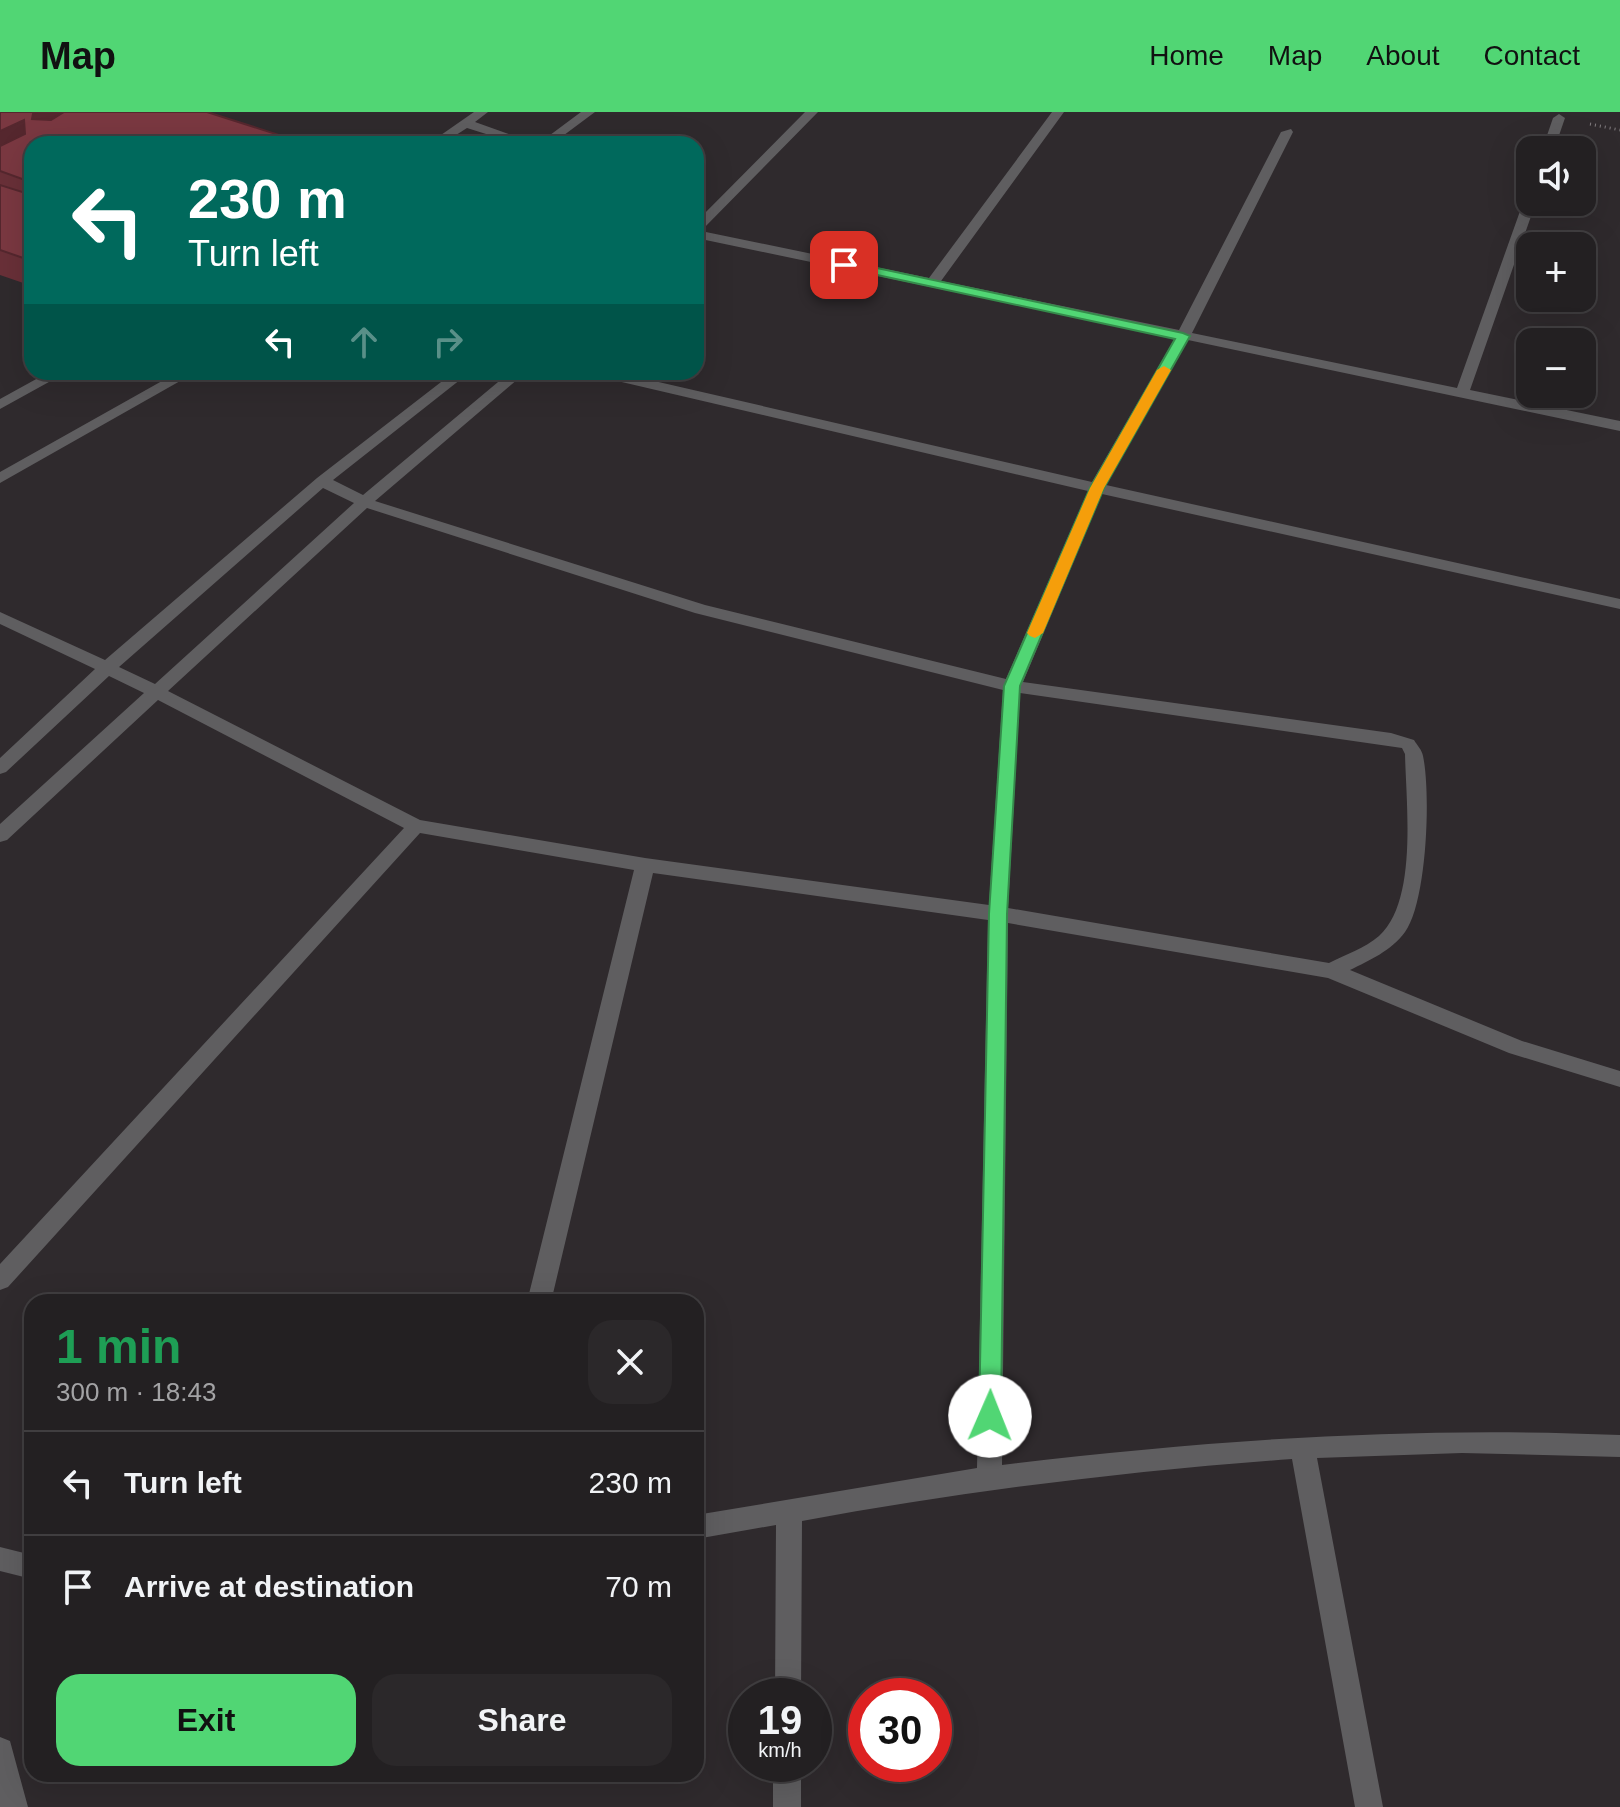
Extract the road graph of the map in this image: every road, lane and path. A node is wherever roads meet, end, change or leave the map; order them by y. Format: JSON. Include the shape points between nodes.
{"nodes":[{"id":1,"x":482,"y":112,"type":"edge"},
{"id":2,"x":589,"y":112,"type":"edge"},
{"id":3,"x":812,"y":112,"type":"edge"},
{"id":4,"x":1058,"y":112,"type":"edge"},
{"id":5,"x":1559,"y":118,"type":"dead end"},
{"id":6,"x":465,"y":123,"type":"junction"},
{"id":7,"x":1287,"y":132,"type":"dead end"},
{"id":8,"x":446,"y":136,"type":"edge"},
{"id":9,"x":506,"y":136,"type":"edge"},
{"id":10,"x":555,"y":136,"type":"edge"},
{"id":11,"x":1553,"y":136,"type":"edge"},
{"id":12,"x":1524,"y":216,"type":"edge"},
{"id":13,"x":704,"y":223,"type":"edge"},
{"id":14,"x":704,"y":233,"type":"edge"},
{"id":15,"x":933,"y":283,"type":"junction"},
{"id":16,"x":1183,"y":336,"type":"junction"},
{"id":17,"x":45,"y":380,"type":"edge"},
{"id":18,"x":175,"y":380,"type":"edge"},
{"id":19,"x":453,"y":380,"type":"edge"},
{"id":20,"x":509,"y":380,"type":"edge"},
{"id":21,"x":631,"y":380,"type":"edge"},
{"id":22,"x":1462,"y":393,"type":"junction"},
{"id":23,"x":0,"y":405,"type":"edge"},
{"id":24,"x":1620,"y":426,"type":"edge"},
{"id":25,"x":0,"y":478,"type":"edge"},
{"id":26,"x":322,"y":481,"type":"junction"},
{"id":27,"x":1097,"y":488,"type":"junction"},
{"id":28,"x":364,"y":502,"type":"junction"},
{"id":29,"x":1620,"y":604,"type":"edge"},
{"id":30,"x":0,"y":617,"type":"edge"},
{"id":31,"x":107,"y":668,"type":"junction"},
{"id":32,"x":1012,"y":686,"type":"junction"},
{"id":33,"x":155,"y":691,"type":"junction"},
{"id":34,"x":0,"y":768,"type":"edge"},
{"id":35,"x":416,"y":826,"type":"junction"},
{"id":36,"x":0,"y":835,"type":"edge"},
{"id":37,"x":645,"y":865,"type":"junction"},
{"id":38,"x":998,"y":914,"type":"junction"},
{"id":39,"x":1331,"y":971,"type":"junction"},
{"id":40,"x":1620,"y":1079,"type":"edge"},
{"id":41,"x":0,"y":1280,"type":"edge"},
{"id":42,"x":541,"y":1294,"type":"edge"},
{"id":43,"x":1302,"y":1446,"type":"junction"},
{"id":44,"x":1620,"y":1446,"type":"edge"},
{"id":45,"x":989,"y":1478,"type":"junction"},
{"id":46,"x":789,"y":1512,"type":"junction"},
{"id":47,"x":704,"y":1526,"type":"edge"},
{"id":48,"x":0,"y":1559,"type":"edge"},
{"id":49,"x":24,"y":1565,"type":"edge"},
{"id":50,"x":788,"y":1678,"type":"edge"},
{"id":51,"x":0,"y":1751,"type":"edge"},
{"id":52,"x":787,"y":1782,"type":"edge"},
{"id":53,"x":14,"y":1807,"type":"edge"},
{"id":54,"x":787,"y":1807,"type":"edge"},
{"id":55,"x":1369,"y":1807,"type":"edge"}],
"edges":[{"from":1,"to":6,"type":"street"},
{"from":2,"to":10,"type":"street"},
{"from":3,"to":13,"type":"street"},
{"from":4,"to":15,"type":"street"},
{"from":5,"to":11,"type":"street"},
{"from":6,"to":8,"type":"street"},
{"from":6,"to":9,"type":"street"},
{"from":7,"to":16,"type":"street"},
{"from":12,"to":22,"type":"street"},
{"from":14,"to":15,"type":"street"},
{"from":15,"to":16,"type":"street"},
{"from":16,"to":22,"type":"street"},
{"from":16,"to":27,"type":"street"},
{"from":17,"to":23,"type":"street"},
{"from":18,"to":25,"type":"street"},
{"from":19,"to":26,"type":"street"},
{"from":20,"to":28,"type":"street"},
{"from":21,"to":27,"type":"street"},
{"from":22,"to":24,"type":"street"},
{"from":26,"to":28,"type":"street"},
{"from":26,"to":31,"type":"street"},
{"from":27,"to":29,"type":"street"},
{"from":27,"to":32,"type":"street"},
{"from":28,"to":32,"type":"street","via":[[701,609]]},
{"from":28,"to":33,"type":"street"},
{"from":30,"to":31,"type":"street"},
{"from":31,"to":33,"type":"street"},
{"from":31,"to":34,"type":"street"},
{"from":32,"to":38,"type":"street"},
{"from":32,"to":39,"type":"street","via":[[1408,744],[1414,754],[1415,863],[1408,909],[1388,939]]},
{"from":33,"to":35,"type":"street"},
{"from":33,"to":36,"type":"street"},
{"from":35,"to":37,"type":"street"},
{"from":35,"to":41,"type":"street"},
{"from":37,"to":38,"type":"street"},
{"from":37,"to":42,"type":"street"},
{"from":38,"to":39,"type":"street"},
{"from":38,"to":45,"type":"street"},
{"from":39,"to":40,"type":"street","via":[[1516,1047]]},
{"from":43,"to":44,"type":"street","via":[[1531,1441]]},
{"from":43,"to":45,"type":"street"},
{"from":43,"to":55,"type":"street"},
{"from":45,"to":46,"type":"street"},
{"from":46,"to":47,"type":"street"},
{"from":46,"to":50,"type":"street"},
{"from":48,"to":49,"type":"street"},
{"from":51,"to":53,"type":"street"},
{"from":52,"to":54,"type":"street"}]}
